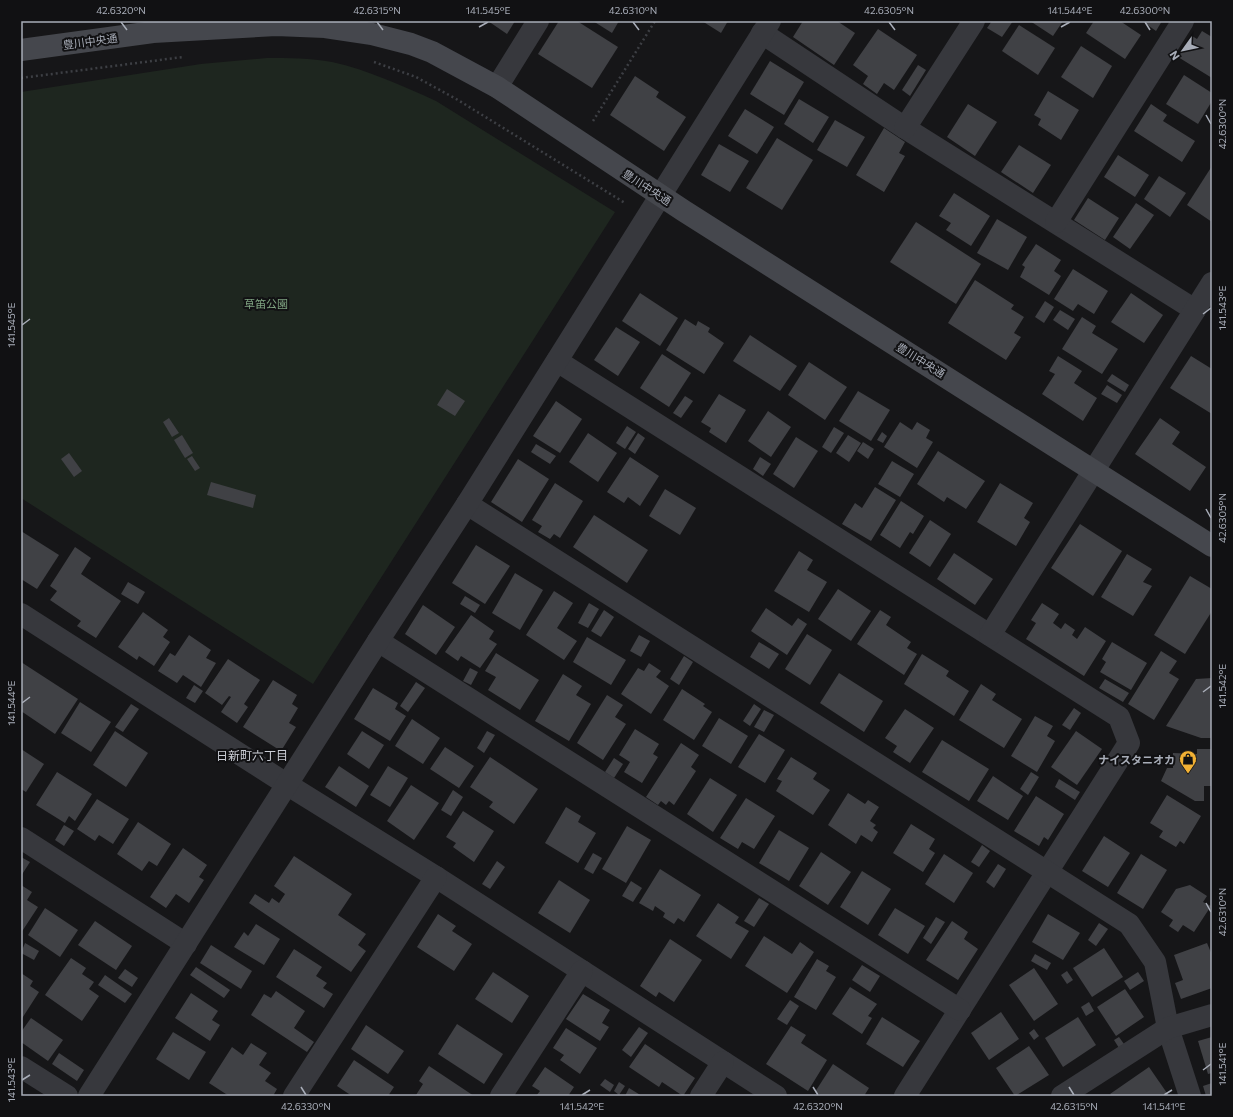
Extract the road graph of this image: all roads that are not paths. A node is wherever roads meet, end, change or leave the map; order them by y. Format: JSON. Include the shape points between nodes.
{"nodes":[{"id":1,"x":538,"y":21,"type":"edge"},
{"id":2,"x":974,"y":21,"type":"edge"},
{"id":3,"x":1183,"y":21,"type":"edge"},
{"id":4,"x":766,"y":27,"type":"edge"},
{"id":5,"x":21,"y":50,"type":"edge"},
{"id":6,"x":497,"y":87,"type":"junction"},
{"id":7,"x":905,"y":128,"type":"junction"},
{"id":8,"x":659,"y":195,"type":"junction"},
{"id":9,"x":1056,"y":222,"type":"junction"},
{"id":10,"x":1212,"y":283,"type":"edge"},
{"id":11,"x":1194,"y":310,"type":"junction"},
{"id":12,"x":557,"y":361,"type":"junction"},
{"id":13,"x":1093,"y":469,"type":"junction"},
{"id":14,"x":467,"y":504,"type":"junction"},
{"id":15,"x":1212,"y":546,"type":"edge"},
{"id":16,"x":21,"y":614,"type":"edge"},
{"id":17,"x":990,"y":635,"type":"junction"},
{"id":18,"x":378,"y":641,"type":"junction"},
{"id":19,"x":288,"y":785,"type":"junction"},
{"id":20,"x":21,"y":838,"type":"edge"},
{"id":21,"x":1048,"y":871,"type":"junction"},
{"id":22,"x":436,"y":876,"type":"junction"},
{"id":23,"x":186,"y":944,"type":"junction"},
{"id":24,"x":582,"y":971,"type":"junction"},
{"id":25,"x":960,"y":1010,"type":"junction"},
{"id":26,"x":1212,"y":1015,"type":"edge"},
{"id":27,"x":1168,"y":1028,"type":"junction"},
{"id":28,"x":723,"y":1062,"type":"junction"},
{"id":29,"x":21,"y":1066,"type":"edge"},
{"id":30,"x":67,"y":1096,"type":"edge"},
{"id":31,"x":89,"y":1096,"type":"edge"},
{"id":32,"x":294,"y":1096,"type":"edge"},
{"id":33,"x":502,"y":1096,"type":"edge"},
{"id":34,"x":701,"y":1096,"type":"edge"},
{"id":35,"x":776,"y":1096,"type":"edge"},
{"id":36,"x":905,"y":1096,"type":"edge"},
{"id":37,"x":1062,"y":1096,"type":"edge"},
{"id":38,"x":1190,"y":1096,"type":"edge"}],
"edges":[{"from":1,"to":6,"type":"street"},
{"from":2,"to":7,"type":"street"},
{"from":3,"to":9,"type":"street"},
{"from":4,"to":7,"type":"street"},
{"from":4,"to":8,"type":"street"},
{"from":5,"to":6,"type":"street","name":"豊川中央通","via":[[153,32],[276,25],[325,27],[372,34],[411,44],[432,52]]},
{"from":6,"to":8,"type":"street","name":"豊川中央通"},
{"from":7,"to":9,"type":"street"},
{"from":8,"to":12,"type":"street"},
{"from":8,"to":13,"type":"street","name":"豊川中央通"},
{"from":9,"to":11,"type":"street"},
{"from":10,"to":11,"type":"street"},
{"from":11,"to":13,"type":"street"},
{"from":12,"to":14,"type":"street"},
{"from":12,"to":17,"type":"street"},
{"from":13,"to":15,"type":"street","name":"豊川中央通"},
{"from":13,"to":17,"type":"street"},
{"from":14,"to":18,"type":"street"},
{"from":14,"to":21,"type":"street"},
{"from":16,"to":19,"type":"street"},
{"from":17,"to":21,"type":"street","via":[[1119,717],[1129,743]]},
{"from":18,"to":19,"type":"street"},
{"from":18,"to":25,"type":"street"},
{"from":19,"to":22,"type":"street"},
{"from":19,"to":23,"type":"street"},
{"from":20,"to":23,"type":"street"},
{"from":21,"to":25,"type":"street"},
{"from":21,"to":27,"type":"street","via":[[1128,924],[1155,962]]},
{"from":22,"to":24,"type":"street"},
{"from":22,"to":32,"type":"street"},
{"from":23,"to":31,"type":"street"},
{"from":24,"to":28,"type":"street"},
{"from":24,"to":33,"type":"street"},
{"from":25,"to":36,"type":"street"},
{"from":26,"to":27,"type":"street"},
{"from":27,"to":37,"type":"street"},
{"from":27,"to":38,"type":"street"},
{"from":28,"to":34,"type":"street"},
{"from":28,"to":35,"type":"street"},
{"from":29,"to":30,"type":"street"}]}
